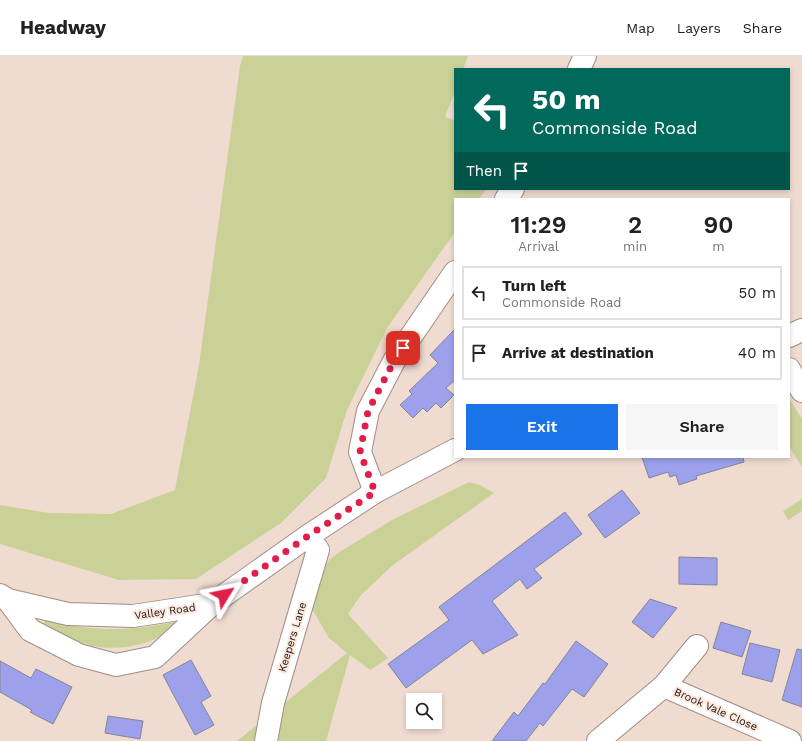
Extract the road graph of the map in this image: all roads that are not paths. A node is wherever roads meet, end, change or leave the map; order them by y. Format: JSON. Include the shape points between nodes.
{"nodes":[{"id":1,"x":584,"y":56,"type":"edge"},
{"id":2,"x":578,"y":68,"type":"edge"},
{"id":3,"x":454,"y":273,"type":"edge"},
{"id":4,"x":802,"y":330,"type":"edge"},
{"id":5,"x":790,"y":336,"type":"edge"},
{"id":6,"x":790,"y":370,"type":"edge"},
{"id":7,"x":802,"y":392,"type":"edge"},
{"id":8,"x":454,"y":451,"type":"edge"},
{"id":9,"x":375,"y":492,"type":"junction"},
{"id":10,"x":308,"y":536,"type":"junction"},
{"id":11,"x":4,"y":597,"type":"edge"},
{"id":12,"x":212,"y":604,"type":"junction"},
{"id":13,"x":697,"y":646,"type":"dead end"},
{"id":14,"x":664,"y":686,"type":"junction"},
{"id":15,"x":266,"y":741,"type":"edge"},
{"id":16,"x":598,"y":741,"type":"edge"},
{"id":17,"x":790,"y":741,"type":"edge"}],
"edges":[{"from":1,"to":2,"type":"street"},
{"from":3,"to":9,"type":"street","via":[[394,361],[368,411],[360,452]]},
{"from":4,"to":5,"type":"street"},
{"from":6,"to":7,"type":"street"},
{"from":8,"to":9,"type":"street","name":"Valley Road"},
{"from":9,"to":10,"type":"street","name":"Valley Road"},
{"from":10,"to":12,"type":"street","name":"Valley Road"},
{"from":10,"to":15,"type":"street","name":"Keepers Lane","via":[[318,550],[273,702]]},
{"from":11,"to":12,"type":"street","name":"Valley Road","via":[[68,614],[133,616]]},
{"from":11,"to":12,"type":"street","via":[[30,630],[79,655],[116,665],[155,657]]},
{"from":13,"to":14,"type":"street","name":"Brook Vale Close"},
{"from":14,"to":16,"type":"street","name":"Brook Vale Close"},
{"from":14,"to":17,"type":"street","name":"Brook Vale Close"}]}
